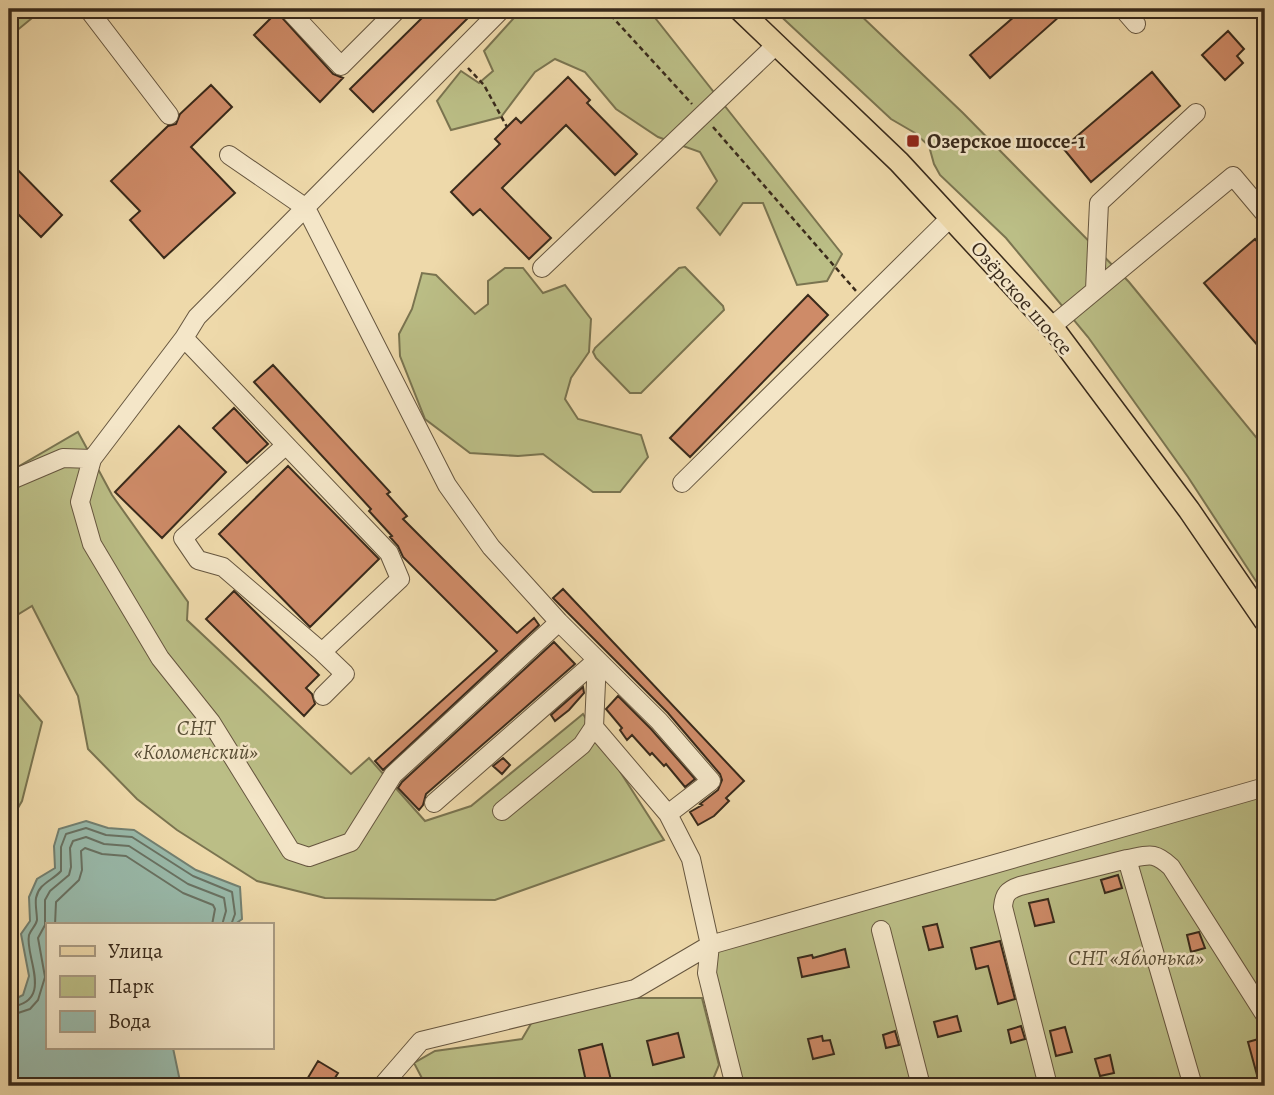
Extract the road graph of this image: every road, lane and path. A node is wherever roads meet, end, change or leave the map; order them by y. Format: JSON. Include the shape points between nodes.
{"nodes":[{"id":1,"x":88,"y":9,"type":"edge"},
{"id":2,"x":288,"y":9,"type":"edge"},
{"id":3,"x":398,"y":9,"type":"edge"},
{"id":4,"x":502,"y":9,"type":"edge"},
{"id":5,"x":606,"y":9,"type":"edge"},
{"id":6,"x":739,"y":9,"type":"edge"},
{"id":7,"x":1123,"y":9,"type":"edge"},
{"id":8,"x":1136,"y":24,"type":"dead end"},
{"id":9,"x":777,"y":44,"type":"junction"},
{"id":10,"x":455,"y":56,"type":"junction"},
{"id":11,"x":1196,"y":113,"type":"dead end"},
{"id":12,"x":169,"y":115,"type":"dead end"},
{"id":13,"x":703,"y":116,"type":"junction"},
{"id":14,"x":507,"y":127,"type":"dead end"},
{"id":15,"x":229,"y":155,"type":"dead end"},
{"id":16,"x":306,"y":208,"type":"junction"},
{"id":17,"x":1265,"y":214,"type":"edge"},
{"id":18,"x":951,"y":217,"type":"junction"},
{"id":19,"x":542,"y":268,"type":"dead end"},
{"id":20,"x":1095,"y":290,"type":"junction"},
{"id":21,"x":865,"y":301,"type":"junction"},
{"id":22,"x":1051,"y":327,"type":"junction"},
{"id":23,"x":184,"y":338,"type":"junction"},
{"id":24,"x":286,"y":445,"type":"junction"},
{"id":25,"x":92,"y":459,"type":"junction"},
{"id":26,"x":9,"y":481,"type":"edge"},
{"id":27,"x":682,"y":483,"type":"dead end"},
{"id":28,"x":1265,"y":621,"type":"edge"},
{"id":29,"x":559,"y":622,"type":"junction"},
{"id":30,"x":323,"y":652,"type":"junction"},
{"id":31,"x":597,"y":660,"type":"junction"},
{"id":32,"x":323,"y":696,"type":"dead end"},
{"id":33,"x":594,"y":727,"type":"junction"},
{"id":34,"x":1265,"y":787,"type":"edge"},
{"id":35,"x":434,"y":803,"type":"dead end"},
{"id":36,"x":502,"y":811,"type":"dead end"},
{"id":37,"x":668,"y":814,"type":"junction"},
{"id":38,"x":1127,"y":859,"type":"junction"},
{"id":39,"x":881,"y":930,"type":"dead end"},
{"id":40,"x":710,"y":945,"type":"junction"},
{"id":41,"x":1265,"y":1015,"type":"edge"},
{"id":42,"x":382,"y":1086,"type":"edge"},
{"id":43,"x":735,"y":1086,"type":"edge"},
{"id":44,"x":921,"y":1086,"type":"edge"},
{"id":45,"x":1048,"y":1086,"type":"edge"},
{"id":46,"x":1193,"y":1086,"type":"edge"}],
"edges":[{"from":1,"to":12,"type":"street"},
{"from":2,"to":3,"type":"street","via":[[341,66]]},
{"from":4,"to":10,"type":"street"},
{"from":5,"to":13,"type":"path"},
{"from":6,"to":9,"type":"main road","name":"Озёрское шоссе"},
{"from":7,"to":8,"type":"street"},
{"from":9,"to":13,"type":"street"},
{"from":9,"to":18,"type":"main road","name":"Озёрское шоссе"},
{"from":10,"to":14,"type":"path","via":[[484,85]]},
{"from":10,"to":16,"type":"street"},
{"from":11,"to":20,"type":"street","via":[[1099,203]]},
{"from":13,"to":19,"type":"street"},
{"from":13,"to":21,"type":"path"},
{"from":15,"to":16,"type":"street"},
{"from":16,"to":23,"type":"street","via":[[197,317]]},
{"from":16,"to":29,"type":"street","via":[[447,485],[491,547]]},
{"from":17,"to":20,"type":"street","via":[[1233,176]]},
{"from":18,"to":21,"type":"street"},
{"from":18,"to":22,"type":"main road","name":"Озёрское шоссе"},
{"from":20,"to":22,"type":"street"},
{"from":21,"to":27,"type":"street"},
{"from":22,"to":28,"type":"main road","name":"Озёрское шоссе","via":[[1189,510]]},
{"from":23,"to":24,"type":"street"},
{"from":23,"to":25,"type":"street"},
{"from":24,"to":30,"type":"street","via":[[389,553],[400,579]]},
{"from":24,"to":30,"type":"street","via":[[183,538],[198,560],[223,567]]},
{"from":25,"to":26,"type":"street","via":[[63,458]]},
{"from":25,"to":29,"type":"street","via":[[80,502],[92,544],[160,658],[211,722],[290,851],[309,858],[351,842],[393,775]]},
{"from":29,"to":31,"type":"street"},
{"from":30,"to":32,"type":"street","via":[[345,674]]},
{"from":31,"to":33,"type":"street"},
{"from":31,"to":35,"type":"street"},
{"from":31,"to":37,"type":"street","via":[[711,781]]},
{"from":33,"to":36,"type":"street","via":[[582,745]]},
{"from":33,"to":37,"type":"street"},
{"from":34,"to":40,"type":"street"},
{"from":37,"to":40,"type":"street","via":[[691,859]]},
{"from":38,"to":41,"type":"street","via":[[1153,854],[1171,867]]},
{"from":38,"to":45,"type":"street","via":[[1020,886],[1008,890],[1003,898]]},
{"from":38,"to":46,"type":"street"},
{"from":39,"to":44,"type":"street"},
{"from":40,"to":42,"type":"street","via":[[635,989],[421,1041]]},
{"from":40,"to":43,"type":"street","via":[[707,973]]}]}
